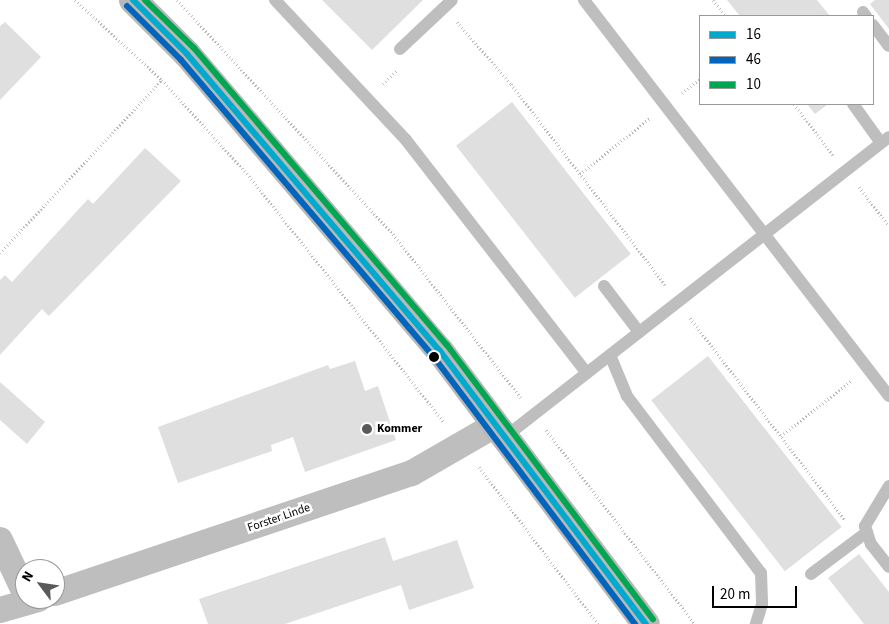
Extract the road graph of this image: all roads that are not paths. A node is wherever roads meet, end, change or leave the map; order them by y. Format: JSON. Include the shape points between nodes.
{"nodes":[{"id":1,"x":133,"y":0,"type":"edge"},
{"id":2,"x":275,"y":0,"type":"edge"},
{"id":3,"x":584,"y":0,"type":"edge"},
{"id":4,"x":448,"y":4,"type":"edge"},
{"id":5,"x":874,"y":26,"type":"edge"},
{"id":6,"x":889,"y":46,"type":"edge"},
{"id":7,"x":400,"y":49,"type":"dead end"},
{"id":8,"x":854,"y":105,"type":"edge"},
{"id":9,"x":885,"y":140,"type":"edge"},
{"id":10,"x":765,"y":234,"type":"junction"},
{"id":11,"x":604,"y":286,"type":"dead end"},
{"id":12,"x":639,"y":332,"type":"junction"},
{"id":13,"x":610,"y":355,"type":"junction"},
{"id":14,"x":587,"y":373,"type":"junction"},
{"id":15,"x":889,"y":396,"type":"edge"},
{"id":16,"x":500,"y":431,"type":"junction"},
{"id":17,"x":889,"y":486,"type":"edge"},
{"id":18,"x":867,"y":532,"type":"junction"},
{"id":19,"x":0,"y":540,"type":"edge"},
{"id":20,"x":889,"y":567,"type":"edge"},
{"id":21,"x":15,"y":569,"type":"edge"},
{"id":22,"x":812,"y":574,"type":"dead end"},
{"id":23,"x":65,"y":590,"type":"edge"},
{"id":24,"x":15,"y":604,"type":"edge"},
{"id":25,"x":0,"y":610,"type":"edge"},
{"id":26,"x":646,"y":624,"type":"edge"},
{"id":27,"x":756,"y":624,"type":"edge"}],
"edges":[{"from":1,"to":16,"type":"main road","via":[[187,54],[440,351]]},
{"from":2,"to":14,"type":"lane","via":[[406,140]]},
{"from":3,"to":10,"type":"lane"},
{"from":4,"to":7,"type":"lane"},
{"from":5,"to":6,"type":"lane"},
{"from":8,"to":9,"type":"lane"},
{"from":9,"to":10,"type":"lane"},
{"from":10,"to":12,"type":"lane"},
{"from":10,"to":15,"type":"lane"},
{"from":11,"to":12,"type":"lane"},
{"from":12,"to":13,"type":"lane"},
{"from":13,"to":14,"type":"lane"},
{"from":13,"to":27,"type":"lane","via":[[627,396],[761,573],[762,604]]},
{"from":14,"to":16,"type":"lane","via":[[534,415]]},
{"from":16,"to":23,"type":"street","name":"Forster Linde","via":[[462,444],[412,473]]},
{"from":16,"to":26,"type":"main road"},
{"from":17,"to":18,"type":"lane","via":[[875,504]]},
{"from":18,"to":20,"type":"lane"},
{"from":18,"to":22,"type":"lane"},
{"from":19,"to":21,"type":"street"},
{"from":24,"to":25,"type":"street"}]}
